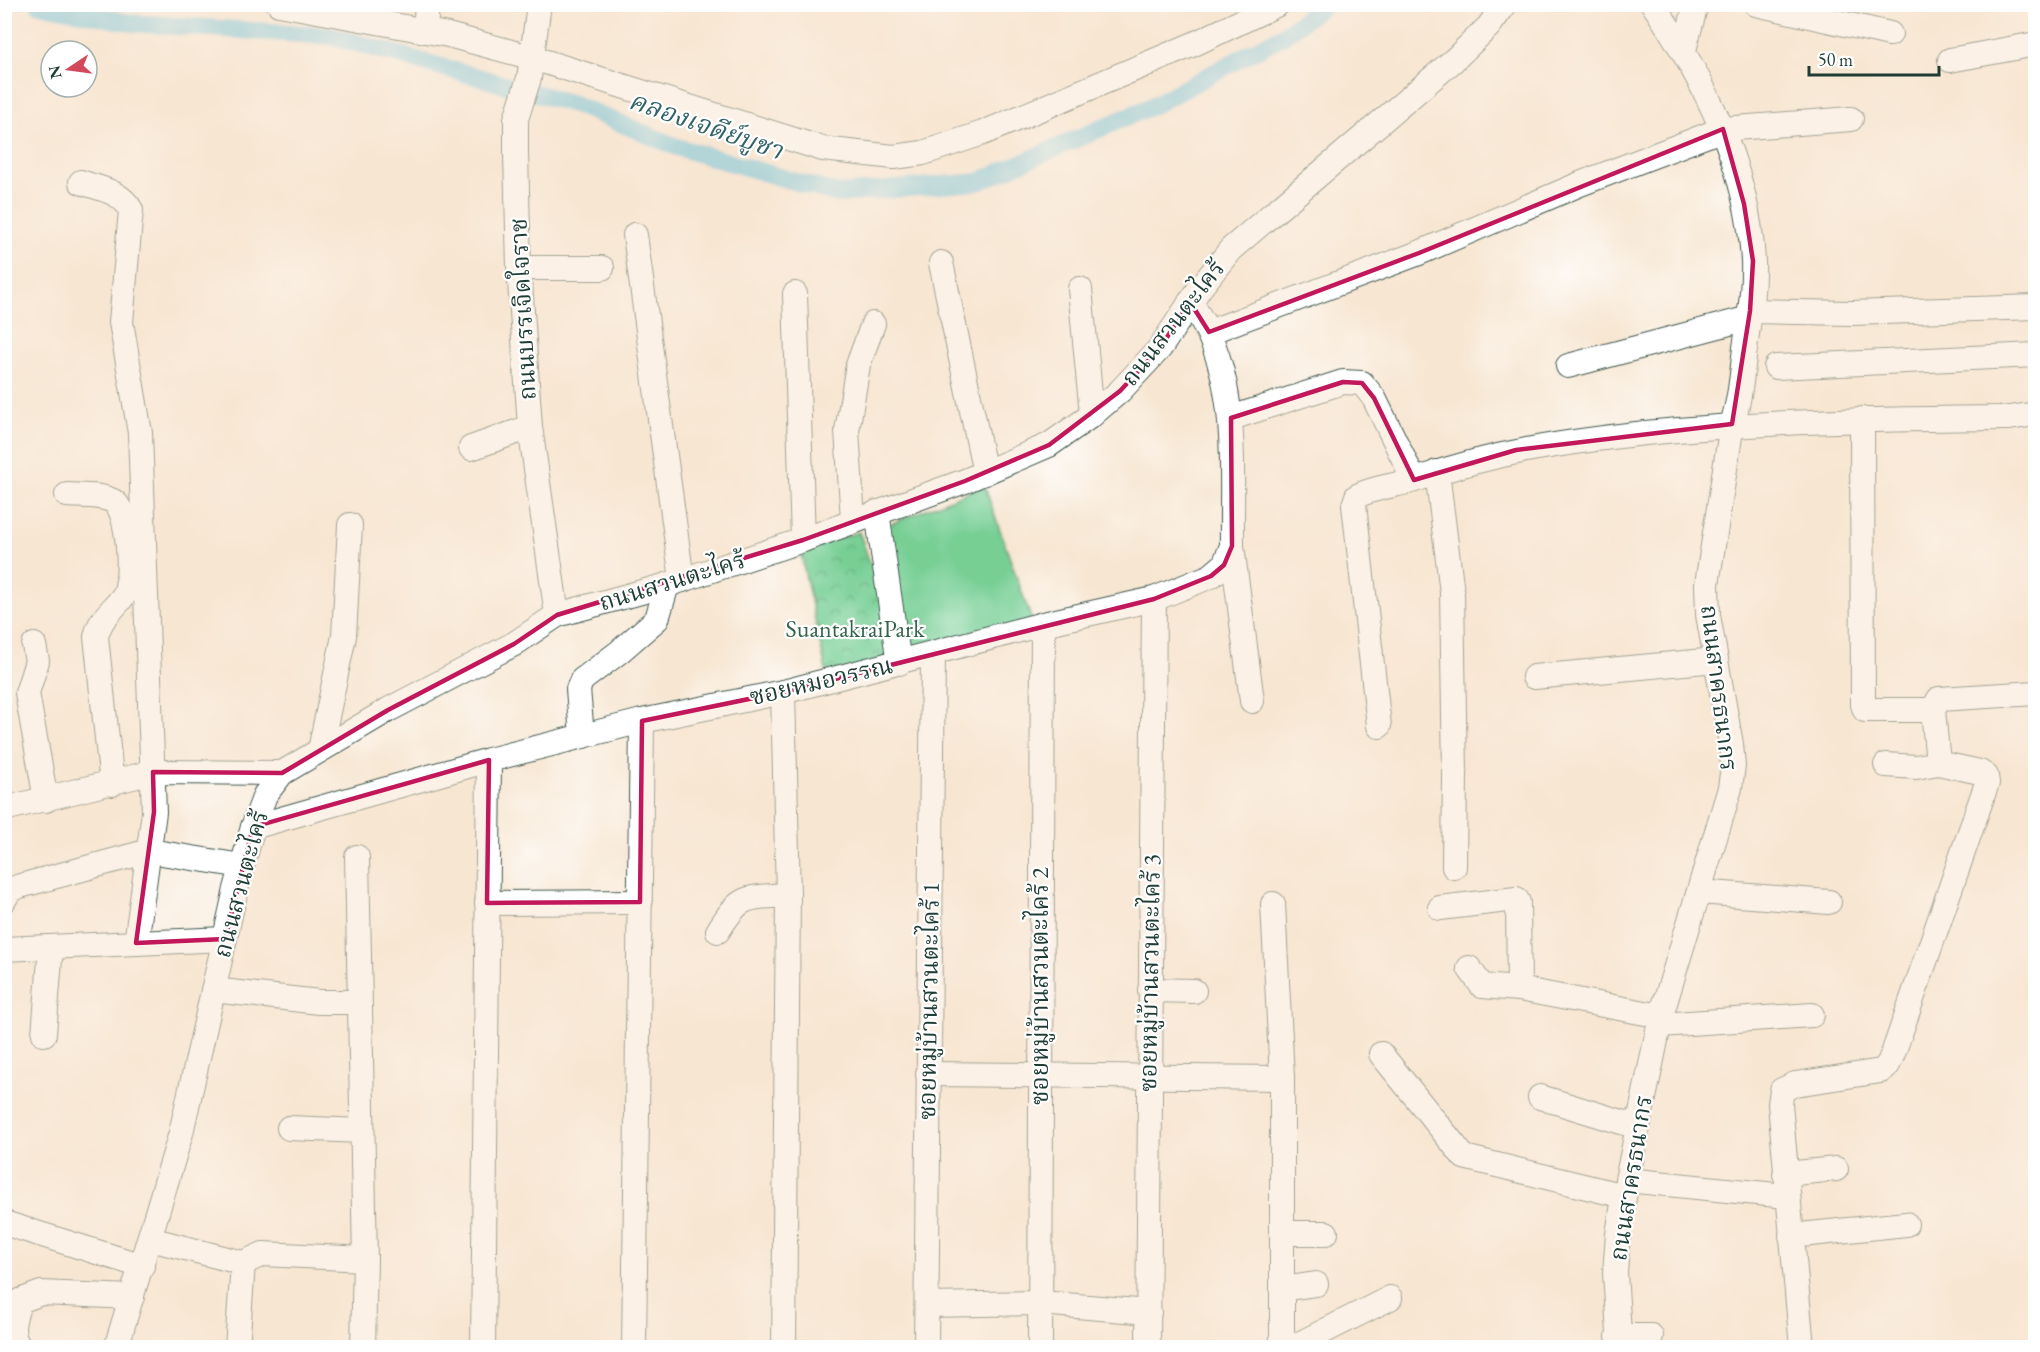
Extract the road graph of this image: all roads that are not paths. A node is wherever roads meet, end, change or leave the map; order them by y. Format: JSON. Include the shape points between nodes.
{"nodes":[{"id":1,"x":279,"y":4,"type":"edge"},
{"id":2,"x":427,"y":4,"type":"edge"},
{"id":3,"x":539,"y":4,"type":"edge"},
{"id":4,"x":1278,"y":4,"type":"edge"},
{"id":5,"x":1505,"y":4,"type":"edge"},
{"id":6,"x":1653,"y":4,"type":"edge"},
{"id":7,"x":1696,"y":4,"type":"edge"},
{"id":8,"x":1756,"y":4,"type":"edge"},
{"id":9,"x":425,"y":31,"type":"junction"},
{"id":10,"x":1890,"y":34,"type":"dead end"},
{"id":11,"x":2036,"y":44,"type":"edge"},
{"id":12,"x":1684,"y":50,"type":"junction"},
{"id":13,"x":1950,"y":60,"type":"dead end"},
{"id":14,"x":529,"y":68,"type":"junction"},
{"id":15,"x":1851,"y":119,"type":"dead end"},
{"id":16,"x":1723,"y":129,"type":"junction"},
{"id":17,"x":81,"y":182,"type":"dead end"},
{"id":18,"x":635,"y":235,"type":"dead end"},
{"id":19,"x":941,"y":263,"type":"dead end"},
{"id":20,"x":519,"y":268,"type":"junction"},
{"id":21,"x":602,"y":268,"type":"dead end"},
{"id":22,"x":1080,"y":289,"type":"dead end"},
{"id":23,"x":795,"y":294,"type":"dead end"},
{"id":24,"x":1190,"y":302,"type":"junction"},
{"id":25,"x":2036,"y":307,"type":"edge"},
{"id":26,"x":1750,"y":315,"type":"junction"},
{"id":27,"x":873,"y":324,"type":"dead end"},
{"id":28,"x":1209,"y":332,"type":"junction"},
{"id":29,"x":2036,"y":355,"type":"edge"},
{"id":30,"x":1568,"y":366,"type":"dead end"},
{"id":31,"x":1776,"y":368,"type":"dead end"},
{"id":32,"x":2036,"y":414,"type":"edge"},
{"id":33,"x":1092,"y":416,"type":"junction"},
{"id":34,"x":1231,"y":418,"type":"junction"},
{"id":35,"x":1862,"y":419,"type":"junction"},
{"id":36,"x":1732,"y":424,"type":"junction"},
{"id":37,"x":530,"y":427,"type":"junction"},
{"id":38,"x":471,"y":447,"type":"dead end"},
{"id":39,"x":1437,"y":472,"type":"junction"},
{"id":40,"x":984,"y":473,"type":"junction"},
{"id":41,"x":1414,"y":480,"type":"junction"},
{"id":42,"x":67,"y":495,"type":"dead end"},
{"id":43,"x":877,"y":512,"type":"junction"},
{"id":44,"x":854,"y":520,"type":"junction"},
{"id":45,"x":350,"y":525,"type":"dead end"},
{"id":46,"x":803,"y":540,"type":"junction"},
{"id":47,"x":1232,"y":546,"type":"junction"},
{"id":48,"x":136,"y":557,"type":"junction"},
{"id":49,"x":674,"y":582,"type":"junction"},
{"id":50,"x":1154,"y":599,"type":"junction"},
{"id":51,"x":557,"y":615,"type":"junction"},
{"id":52,"x":1043,"y":624,"type":"junction"},
{"id":53,"x":34,"y":645,"type":"dead end"},
{"id":54,"x":933,"y":655,"type":"junction"},
{"id":55,"x":1716,"y":660,"type":"junction"},
{"id":56,"x":899,"y":663,"type":"junction"},
{"id":57,"x":1534,"y":677,"type":"dead end"},
{"id":58,"x":783,"y":692,"type":"junction"},
{"id":59,"x":2036,"y":693,"type":"edge"},
{"id":60,"x":1252,"y":701,"type":"dead end"},
{"id":61,"x":1933,"y":710,"type":"junction"},
{"id":62,"x":642,"y":721,"type":"junction"},
{"id":63,"x":1379,"y":726,"type":"dead end"},
{"id":64,"x":582,"y":736,"type":"junction"},
{"id":65,"x":320,"y":750,"type":"junction"},
{"id":66,"x":489,"y":760,"type":"junction"},
{"id":67,"x":1938,"y":763,"type":"junction"},
{"id":68,"x":1886,"y":765,"type":"dead end"},
{"id":69,"x":153,"y":772,"type":"junction"},
{"id":70,"x":282,"y":773,"type":"junction"},
{"id":71,"x":112,"y":784,"type":"junction"},
{"id":72,"x":46,"y":800,"type":"junction"},
{"id":73,"x":4,"y":809,"type":"edge"},
{"id":74,"x":253,"y":827,"type":"junction"},
{"id":75,"x":149,"y":851,"type":"junction"},
{"id":76,"x":357,"y":856,"type":"dead end"},
{"id":77,"x":242,"y":866,"type":"junction"},
{"id":78,"x":1454,"y":867,"type":"dead end"},
{"id":79,"x":1699,"y":892,"type":"junction"},
{"id":80,"x":788,"y":895,"type":"junction"},
{"id":81,"x":4,"y":900,"type":"edge"},
{"id":82,"x":640,"y":902,"type":"junction"},
{"id":83,"x":1829,"y":902,"type":"dead end"},
{"id":84,"x":487,"y":903,"type":"junction"},
{"id":85,"x":1274,"y":904,"type":"dead end"},
{"id":86,"x":1440,"y":908,"type":"dead end"},
{"id":87,"x":718,"y":931,"type":"dead end"},
{"id":88,"x":225,"y":939,"type":"junction"},
{"id":89,"x":136,"y":943,"type":"junction"},
{"id":90,"x":51,"y":947,"type":"junction"},
{"id":91,"x":4,"y":949,"type":"edge"},
{"id":92,"x":1468,"y":968,"type":"dead end"},
{"id":93,"x":1519,"y":989,"type":"junction"},
{"id":94,"x":213,"y":990,"type":"junction"},
{"id":95,"x":1150,"y":990,"type":"junction"},
{"id":96,"x":1194,"y":991,"type":"dead end"},
{"id":97,"x":359,"y":1002,"type":"junction"},
{"id":98,"x":1812,"y":1015,"type":"dead end"},
{"id":99,"x":1660,"y":1020,"type":"junction"},
{"id":100,"x":44,"y":1034,"type":"dead end"},
{"id":101,"x":1381,"y":1054,"type":"dead end"},
{"id":102,"x":928,"y":1074,"type":"junction"},
{"id":103,"x":1149,"y":1075,"type":"junction"},
{"id":104,"x":1039,"y":1076,"type":"junction"},
{"id":105,"x":1282,"y":1078,"type":"junction"},
{"id":106,"x":1540,"y":1097,"type":"dead end"},
{"id":107,"x":1638,"y":1127,"type":"junction"},
{"id":108,"x":289,"y":1128,"type":"dead end"},
{"id":109,"x":362,"y":1131,"type":"junction"},
{"id":110,"x":1836,"y":1169,"type":"dead end"},
{"id":111,"x":1786,"y":1185,"type":"junction"},
{"id":112,"x":1625,"y":1188,"type":"junction"},
{"id":113,"x":4,"y":1223,"type":"edge"},
{"id":114,"x":1906,"y":1224,"type":"dead end"},
{"id":115,"x":1282,"y":1233,"type":"junction"},
{"id":116,"x":1326,"y":1233,"type":"dead end"},
{"id":117,"x":1791,"y":1236,"type":"junction"},
{"id":118,"x":150,"y":1239,"type":"junction"},
{"id":119,"x":365,"y":1260,"type":"junction"},
{"id":120,"x":243,"y":1263,"type":"junction"},
{"id":121,"x":142,"y":1266,"type":"junction"},
{"id":122,"x":1316,"y":1284,"type":"dead end"},
{"id":123,"x":1282,"y":1289,"type":"junction"},
{"id":124,"x":132,"y":1297,"type":"junction"},
{"id":125,"x":1390,"y":1298,"type":"dead end"},
{"id":126,"x":1040,"y":1304,"type":"junction"},
{"id":127,"x":927,"y":1305,"type":"junction"},
{"id":128,"x":1149,"y":1312,"type":"junction"},
{"id":129,"x":1651,"y":1336,"type":"dead end"},
{"id":130,"x":1619,"y":1342,"type":"edge"},
{"id":131,"x":20,"y":1347,"type":"edge"},
{"id":132,"x":116,"y":1347,"type":"edge"},
{"id":133,"x":237,"y":1347,"type":"edge"},
{"id":134,"x":363,"y":1347,"type":"edge"},
{"id":135,"x":483,"y":1347,"type":"edge"},
{"id":136,"x":634,"y":1347,"type":"edge"},
{"id":137,"x":784,"y":1347,"type":"edge"},
{"id":138,"x":926,"y":1347,"type":"edge"},
{"id":139,"x":1040,"y":1347,"type":"edge"},
{"id":140,"x":1148,"y":1347,"type":"edge"},
{"id":141,"x":1282,"y":1347,"type":"edge"},
{"id":142,"x":1291,"y":1347,"type":"edge"},
{"id":143,"x":1802,"y":1347,"type":"edge"}],
"edges":[{"from":1,"to":9,"type":"street"},
{"from":2,"to":9,"type":"street"},
{"from":3,"to":14,"type":"street","name":"ถนนบรรเจิดใจราช"},
{"from":4,"to":14,"type":"street","via":[[983,133],[923,153],[894,157],[823,149]]},
{"from":5,"to":24,"type":"street","name":"ถนนสวนตะไคร้","via":[[1454,60],[1231,249]]},
{"from":6,"to":12,"type":"street","name":"ถนนสาครธนากร"},
{"from":7,"to":12,"type":"street"},
{"from":8,"to":10,"type":"street"},
{"from":9,"to":14,"type":"street"},
{"from":11,"to":13,"type":"street"},
{"from":12,"to":16,"type":"street","name":"ถนนสาครธนากร"},
{"from":14,"to":20,"type":"street","name":"ถนนบรรเจิดใจราช","via":[[516,119]]},
{"from":15,"to":16,"type":"street"},
{"from":16,"to":26,"type":"street","name":"ถนนสาครธนากร","via":[[1746,215],[1753,261]]},
{"from":16,"to":28,"type":"street","via":[[1580,184],[1419,254]]},
{"from":17,"to":48,"type":"street","via":[[117,194],[130,210],[121,322],[140,433]]},
{"from":18,"to":49,"type":"street"},
{"from":19,"to":40,"type":"street"},
{"from":20,"to":21,"type":"street"},
{"from":20,"to":37,"type":"street","name":"ถนนบรรเจิดใจราช"},
{"from":22,"to":33,"type":"street"},
{"from":23,"to":46,"type":"street"},
{"from":24,"to":28,"type":"street"},
{"from":24,"to":33,"type":"street","name":"ถนนสวนตะไคร้","via":[[1160,348]]},
{"from":25,"to":26,"type":"street"},
{"from":26,"to":30,"type":"street"},
{"from":26,"to":36,"type":"street","name":"ถนนสาครธนากร"},
{"from":27,"to":44,"type":"street","via":[[858,365],[847,430]]},
{"from":28,"to":34,"type":"street"},
{"from":29,"to":31,"type":"street"},
{"from":32,"to":35,"type":"street","via":[[2009,418]]},
{"from":33,"to":40,"type":"street","name":"ถนนสวนตะไคร้","via":[[1049,445]]},
{"from":34,"to":41,"type":"street","via":[[1344,382],[1362,383],[1374,398]]},
{"from":34,"to":47,"type":"street"},
{"from":35,"to":36,"type":"street"},
{"from":35,"to":61,"type":"street","via":[[1863,705],[1865,710],[1872,711]]},
{"from":36,"to":39,"type":"street","via":[[1558,442]]},
{"from":36,"to":55,"type":"street","name":"ถนนสาครธนากร","via":[[1707,584]]},
{"from":37,"to":38,"type":"street"},
{"from":37,"to":51,"type":"street","name":"ถนนบรรเจิดใจราช"},
{"from":39,"to":41,"type":"street"},
{"from":39,"to":78,"type":"street","via":[[1452,592]]},
{"from":40,"to":43,"type":"street","name":"ถนนสวนตะไคร้"},
{"from":41,"to":63,"type":"street","via":[[1369,490],[1357,496],[1354,505]]},
{"from":42,"to":48,"type":"street","via":[[103,497],[115,502]]},
{"from":43,"to":44,"type":"street","name":"ถนนสวนตะไคร้"},
{"from":43,"to":56,"type":"street"},
{"from":44,"to":46,"type":"street","name":"ถนนสวนตะไคร้"},
{"from":45,"to":65,"type":"street","via":[[344,636]]},
{"from":46,"to":49,"type":"street","name":"ถนนสวนตะไคร้"},
{"from":47,"to":50,"type":"street","name":"ซอยหมอวรรณ","via":[[1224,565],[1211,576]]},
{"from":47,"to":60,"type":"street"},
{"from":48,"to":69,"type":"street"},
{"from":48,"to":71,"type":"street","via":[[125,594],[99,624],[96,637]]},
{"from":49,"to":51,"type":"street","name":"ถนนสวนตะไคร้"},
{"from":49,"to":64,"type":"street","via":[[657,618],[582,680],[578,689]]},
{"from":50,"to":52,"type":"street","name":"ซอยหมอวรรณ"},
{"from":50,"to":95,"type":"street","name":"ซอยหมู่บ้านสวนตะไคร้ 3"},
{"from":51,"to":65,"type":"street","name":"ถนนสวนตะไคร้","via":[[514,644]]},
{"from":52,"to":54,"type":"street","name":"ซอยหมอวรรณ"},
{"from":52,"to":104,"type":"street","name":"ซอยหมู่บ้านสวนตะไคร้ 2"},
{"from":53,"to":72,"type":"street","via":[[37,661],[27,693]]},
{"from":54,"to":56,"type":"street","name":"ซอยหมอวรรณ"},
{"from":54,"to":102,"type":"street","name":"ซอยหมู่บ้านสวนตะไคร้ 1"},
{"from":55,"to":57,"type":"street"},
{"from":55,"to":79,"type":"street","name":"ถนนสาครธนากร","via":[[1733,766]]},
{"from":56,"to":58,"type":"street","name":"ซอยหมอวรรณ"},
{"from":58,"to":62,"type":"street","name":"ซอยหมอวรรณ"},
{"from":58,"to":80,"type":"street"},
{"from":59,"to":61,"type":"street","via":[[1939,699]]},
{"from":61,"to":67,"type":"street"},
{"from":62,"to":64,"type":"street","name":"ซอยหมอวรรณ"},
{"from":62,"to":82,"type":"street"},
{"from":64,"to":66,"type":"street","name":"ซอยหมอวรรณ"},
{"from":65,"to":70,"type":"street","name":"ถนนสวนตะไคร้"},
{"from":66,"to":74,"type":"street","name":"ซอยหมอวรรณ"},
{"from":66,"to":84,"type":"street"},
{"from":67,"to":68,"type":"street","via":[[1916,767]]},
{"from":67,"to":111,"type":"street","via":[[1980,772],[1987,783],[1894,1052],[1881,1071],[1795,1084],[1782,1090]]},
{"from":69,"to":70,"type":"street"},
{"from":69,"to":71,"type":"street"},
{"from":69,"to":75,"type":"street","via":[[154,812]]},
{"from":70,"to":74,"type":"street","name":"ถนนสวนตะไคร้","via":[[265,795]]},
{"from":71,"to":72,"type":"street"},
{"from":72,"to":73,"type":"street"},
{"from":74,"to":77,"type":"street","name":"ถนนสวนตะไคร้"},
{"from":75,"to":77,"type":"street"},
{"from":75,"to":81,"type":"street","via":[[20,886],[10,890]]},
{"from":75,"to":89,"type":"street"},
{"from":76,"to":97,"type":"street"},
{"from":77,"to":88,"type":"street","name":"ถนนสวนตะไคร้"},
{"from":79,"to":83,"type":"street"},
{"from":79,"to":99,"type":"street","name":"ถนนสาครธนากร"},
{"from":80,"to":87,"type":"street","via":[[740,901]]},
{"from":80,"to":137,"type":"street"},
{"from":82,"to":84,"type":"street"},
{"from":82,"to":136,"type":"street"},
{"from":84,"to":135,"type":"street"},
{"from":85,"to":105,"type":"street"},
{"from":86,"to":93,"type":"street","via":[[1516,899]]},
{"from":88,"to":89,"type":"street"},
{"from":88,"to":94,"type":"street","name":"ถนนสวนตะไคร้"},
{"from":89,"to":90,"type":"street"},
{"from":90,"to":91,"type":"street"},
{"from":90,"to":100,"type":"street"},
{"from":92,"to":93,"type":"street","via":[[1482,986]]},
{"from":93,"to":99,"type":"street"},
{"from":94,"to":97,"type":"street","via":[[319,1002]]},
{"from":94,"to":118,"type":"street","name":"ถนนสวนตะไคร้","via":[[181,1133]]},
{"from":95,"to":96,"type":"street"},
{"from":95,"to":103,"type":"street","name":"ซอยหมู่บ้านสวนตะไคร้ 3"},
{"from":97,"to":109,"type":"street"},
{"from":98,"to":99,"type":"street"},
{"from":99,"to":107,"type":"street","name":"ถนนสาครธนากร"},
{"from":101,"to":112,"type":"street","via":[[1464,1157]]},
{"from":102,"to":104,"type":"street"},
{"from":102,"to":127,"type":"street","name":"ซอยหมู่บ้านสวนตะไคร้ 1"},
{"from":103,"to":104,"type":"street"},
{"from":103,"to":105,"type":"street"},
{"from":103,"to":128,"type":"street","name":"ซอยหมู่บ้านสวนตะไคร้ 3"},
{"from":104,"to":126,"type":"street","name":"ซอยหมู่บ้านสวนตะไคร้ 2"},
{"from":105,"to":115,"type":"street"},
{"from":106,"to":107,"type":"street"},
{"from":107,"to":112,"type":"street","name":"ถนนสาครธนากร"},
{"from":108,"to":109,"type":"street"},
{"from":109,"to":119,"type":"street"},
{"from":110,"to":111,"type":"street"},
{"from":111,"to":112,"type":"street"},
{"from":111,"to":117,"type":"street"},
{"from":112,"to":130,"type":"street","name":"ถนนสาครธนากร","via":[[1615,1273]]},
{"from":113,"to":121,"type":"street"},
{"from":114,"to":117,"type":"street"},
{"from":115,"to":116,"type":"street"},
{"from":115,"to":123,"type":"street"},
{"from":117,"to":143,"type":"street"},
{"from":118,"to":120,"type":"street"},
{"from":118,"to":121,"type":"street","name":"ถนนสวนตะไคร้"},
{"from":119,"to":120,"type":"street","via":[[263,1254]]},
{"from":119,"to":134,"type":"street"},
{"from":120,"to":133,"type":"street"},
{"from":121,"to":124,"type":"street","name":"ถนนสวนตะไคร้"},
{"from":122,"to":123,"type":"street"},
{"from":123,"to":141,"type":"street"},
{"from":124,"to":131,"type":"street","via":[[41,1293],[29,1296],[20,1301],[14,1318],[12,1331]]},
{"from":124,"to":132,"type":"street","name":"ถนนสวนตะไคร้"},
{"from":125,"to":142,"type":"street"},
{"from":126,"to":127,"type":"street"},
{"from":126,"to":128,"type":"street"},
{"from":126,"to":139,"type":"street","name":"ซอยหมู่บ้านสวนตะไคร้ 2"},
{"from":127,"to":138,"type":"street","name":"ซอยหมู่บ้านสวนตะไคร้ 1"},
{"from":128,"to":140,"type":"street","name":"ซอยหมู่บ้านสวนตะไคร้ 3"},
{"from":129,"to":130,"type":"street"}]}
